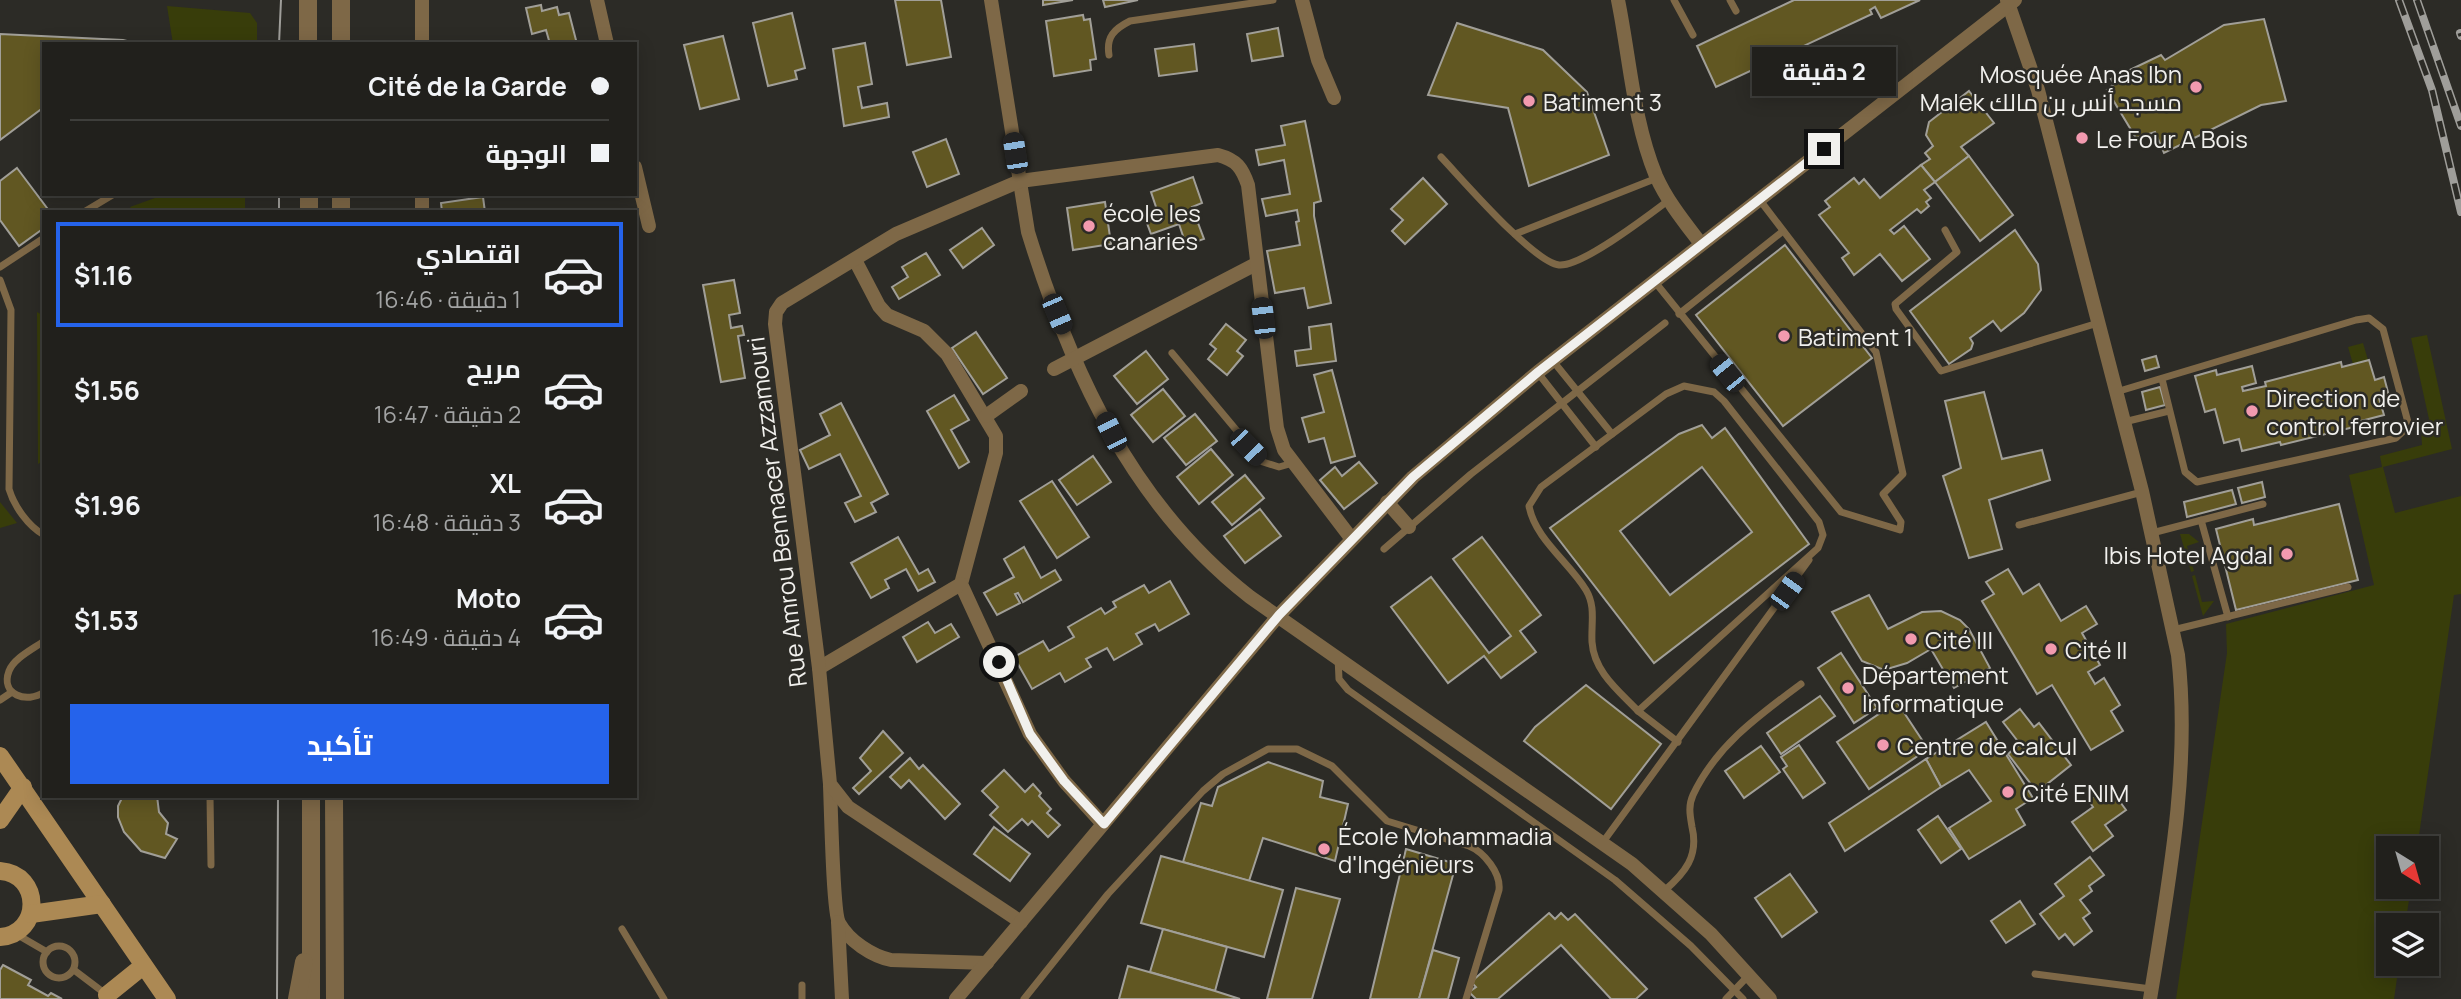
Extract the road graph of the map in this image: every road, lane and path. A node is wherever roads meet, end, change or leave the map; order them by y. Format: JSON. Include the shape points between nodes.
{"nodes":[{"id":1,"x":308,"y":0,"type":"edge"},
{"id":2,"x":341,"y":0,"type":"edge"},
{"id":3,"x":422,"y":0,"type":"edge"},
{"id":4,"x":597,"y":0,"type":"edge"},
{"id":5,"x":991,"y":0,"type":"edge"},
{"id":6,"x":1273,"y":0,"type":"edge"},
{"id":7,"x":1302,"y":0,"type":"edge"},
{"id":8,"x":1618,"y":0,"type":"edge"},
{"id":9,"x":1674,"y":0,"type":"edge"},
{"id":10,"x":1730,"y":0,"type":"edge"},
{"id":11,"x":2010,"y":1,"type":"edge"},
{"id":12,"x":1736,"y":11,"type":"dead end"},
{"id":13,"x":1693,"y":35,"type":"dead end"},
{"id":14,"x":307,"y":42,"type":"edge"},
{"id":15,"x":341,"y":42,"type":"edge"},
{"id":16,"x":422,"y":42,"type":"edge"},
{"id":17,"x":607,"y":42,"type":"edge"},
{"id":18,"x":1109,"y":55,"type":"dead end"},
{"id":19,"x":1334,"y":98,"type":"dead end"},
{"id":20,"x":1441,"y":157,"type":"dead end"},
{"id":21,"x":637,"y":175,"type":"edge"},
{"id":22,"x":1657,"y":178,"type":"junction"},
{"id":23,"x":1020,"y":181,"type":"junction"},
{"id":24,"x":111,"y":196,"type":"edge"},
{"id":25,"x":1759,"y":199,"type":"junction"},
{"id":26,"x":1670,"y":200,"type":"junction"},
{"id":27,"x":87,"y":210,"type":"edge"},
{"id":28,"x":649,"y":226,"type":"dead end"},
{"id":29,"x":1945,"y":230,"type":"dead end"},
{"id":30,"x":1783,"y":231,"type":"junction"},
{"id":31,"x":1515,"y":234,"type":"junction"},
{"id":32,"x":42,"y":239,"type":"edge"},
{"id":33,"x":1701,"y":244,"type":"junction"},
{"id":34,"x":855,"y":260,"type":"junction"},
{"id":35,"x":1256,"y":264,"type":"junction"},
{"id":36,"x":0,"y":267,"type":"edge"},
{"id":37,"x":0,"y":280,"type":"edge"},
{"id":38,"x":1654,"y":281,"type":"junction"},
{"id":39,"x":1679,"y":314,"type":"junction"},
{"id":40,"x":1665,"y":323,"type":"dead end"},
{"id":41,"x":2098,"y":323,"type":"junction"},
{"id":42,"x":1172,"y":353,"type":"dead end"},
{"id":43,"x":1076,"y":358,"type":"junction"},
{"id":44,"x":1553,"y":361,"type":"junction"},
{"id":45,"x":1054,"y":369,"type":"dead end"},
{"id":46,"x":1538,"y":372,"type":"junction"},
{"id":47,"x":2162,"y":379,"type":"junction"},
{"id":48,"x":1021,"y":391,"type":"dead end"},
{"id":49,"x":1578,"y":391,"type":"junction"},
{"id":50,"x":2116,"y":392,"type":"junction"},
{"id":51,"x":1562,"y":403,"type":"junction"},
{"id":52,"x":2169,"y":411,"type":"junction"},
{"id":53,"x":986,"y":416,"type":"junction"},
{"id":54,"x":2124,"y":422,"type":"junction"},
{"id":55,"x":1612,"y":434,"type":"junction"},
{"id":56,"x":1596,"y":447,"type":"junction"},
{"id":57,"x":1293,"y":463,"type":"junction"},
{"id":58,"x":2142,"y":491,"type":"junction"},
{"id":59,"x":1387,"y":502,"type":"junction"},
{"id":60,"x":2263,"y":505,"type":"dead end"},
{"id":61,"x":2201,"y":520,"type":"junction"},
{"id":62,"x":2019,"y":525,"type":"dead end"},
{"id":63,"x":1409,"y":527,"type":"junction"},
{"id":64,"x":2152,"y":533,"type":"junction"},
{"id":65,"x":42,"y":534,"type":"edge"},
{"id":66,"x":1351,"y":538,"type":"junction"},
{"id":67,"x":1384,"y":548,"type":"dead end"},
{"id":68,"x":1818,"y":548,"type":"junction"},
{"id":69,"x":961,"y":584,"type":"junction"},
{"id":70,"x":2348,"y":587,"type":"dead end"},
{"id":71,"x":1279,"y":615,"type":"junction"},
{"id":72,"x":2228,"y":617,"type":"junction"},
{"id":73,"x":2173,"y":630,"type":"junction"},
{"id":74,"x":42,"y":642,"type":"edge"},
{"id":75,"x":1338,"y":657,"type":"junction"},
{"id":76,"x":818,"y":668,"type":"junction"},
{"id":77,"x":1801,"y":684,"type":"dead end"},
{"id":78,"x":12,"y":692,"type":"junction"},
{"id":79,"x":42,"y":693,"type":"edge"},
{"id":80,"x":0,"y":700,"type":"edge"},
{"id":81,"x":1639,"y":712,"type":"junction"},
{"id":82,"x":1678,"y":742,"type":"junction"},
{"id":83,"x":0,"y":756,"type":"edge"},
{"id":84,"x":830,"y":785,"type":"junction"},
{"id":85,"x":23,"y":788,"type":"junction"},
{"id":86,"x":210,"y":798,"type":"edge"},
{"id":87,"x":311,"y":798,"type":"edge"},
{"id":88,"x":334,"y":798,"type":"edge"},
{"id":89,"x":0,"y":820,"type":"edge"},
{"id":90,"x":1104,"y":824,"type":"junction"},
{"id":91,"x":1603,"y":842,"type":"junction"},
{"id":92,"x":211,"y":865,"type":"dead end"},
{"id":93,"x":0,"y":871,"type":"edge"},
{"id":94,"x":1664,"y":891,"type":"junction"},
{"id":95,"x":102,"y":904,"type":"junction"},
{"id":96,"x":31,"y":914,"type":"junction"},
{"id":97,"x":838,"y":922,"type":"junction"},
{"id":98,"x":1021,"y":922,"type":"junction"},
{"id":99,"x":622,"y":929,"type":"dead end"},
{"id":100,"x":8,"y":935,"type":"edge"},
{"id":101,"x":311,"y":943,"type":"junction"},
{"id":102,"x":47,"y":952,"type":"junction"},
{"id":103,"x":987,"y":963,"type":"junction"},
{"id":104,"x":143,"y":966,"type":"junction"},
{"id":105,"x":74,"y":970,"type":"junction"},
{"id":106,"x":1750,"y":974,"type":"junction"},
{"id":107,"x":2035,"y":974,"type":"dead end"},
{"id":108,"x":802,"y":985,"type":"dead end"},
{"id":109,"x":1735,"y":989,"type":"junction"},
{"id":110,"x":2150,"y":994,"type":"edge"},
{"id":111,"x":109,"y":997,"type":"edge"},
{"id":112,"x":164,"y":997,"type":"edge"},
{"id":113,"x":297,"y":999,"type":"edge"},
{"id":114,"x":311,"y":999,"type":"edge"},
{"id":115,"x":335,"y":999,"type":"edge"},
{"id":116,"x":664,"y":999,"type":"edge"},
{"id":117,"x":802,"y":999,"type":"edge"},
{"id":118,"x":842,"y":999,"type":"edge"},
{"id":119,"x":956,"y":999,"type":"edge"},
{"id":120,"x":1024,"y":999,"type":"edge"},
{"id":121,"x":1466,"y":999,"type":"edge"},
{"id":122,"x":1726,"y":999,"type":"edge"},
{"id":123,"x":1743,"y":999,"type":"edge"},
{"id":124,"x":1770,"y":999,"type":"edge"}],
"edges":[{"from":1,"to":14,"type":"street"},
{"from":2,"to":15,"type":"street"},
{"from":3,"to":16,"type":"street"},
{"from":4,"to":17,"type":"street"},
{"from":5,"to":23,"type":"street"},
{"from":6,"to":18,"type":"lane","via":[[1130,21],[1116,28],[1107,43]]},
{"from":7,"to":19,"type":"street"},
{"from":8,"to":22,"type":"street","via":[[1643,138]]},
{"from":9,"to":13,"type":"lane"},
{"from":10,"to":12,"type":"lane"},
{"from":11,"to":25,"type":"street"},
{"from":11,"to":41,"type":"street","via":[[2038,90]]},
{"from":20,"to":31,"type":"lane"},
{"from":21,"to":28,"type":"street"},
{"from":22,"to":26,"type":"street"},
{"from":22,"to":31,"type":"lane"},
{"from":23,"to":34,"type":"street","name":"Rue Amrou Bennacer Azzamouri","via":[[896,234]]},
{"from":23,"to":35,"type":"street","name":"Rue Amrou Bennacer Azzamouri","via":[[1218,155],[1232,159],[1243,169],[1248,186]]},
{"from":23,"to":43,"type":"street","via":[[1028,232]]},
{"from":24,"to":27,"type":"lane"},
{"from":25,"to":30,"type":"lane"},
{"from":25,"to":33,"type":"street"},
{"from":26,"to":31,"type":"lane","via":[[1592,253],[1562,265],[1551,263]]},
{"from":26,"to":33,"type":"street"},
{"from":29,"to":41,"type":"lane","via":[[1957,252],[1895,304],[1941,371]]},
{"from":30,"to":39,"type":"lane"},
{"from":30,"to":39,"type":"lane","via":[[1876,352],[1903,474],[1883,494],[1901,522],[1900,530],[1841,512]]},
{"from":32,"to":36,"type":"lane"},
{"from":33,"to":38,"type":"street"},
{"from":34,"to":53,"type":"street","via":[[879,306],[936,341]]},
{"from":34,"to":76,"type":"street","name":"Rue Amrou Bennacer Azzamouri","via":[[782,303],[775,324]]},
{"from":35,"to":43,"type":"street"},
{"from":35,"to":57,"type":"street","name":"Rue Amrou Bennacer Azzamouri","via":[[1277,428]]},
{"from":37,"to":65,"type":"lane","via":[[11,310],[9,489],[17,507]]},
{"from":38,"to":39,"type":"lane"},
{"from":38,"to":44,"type":"street"},
{"from":40,"to":49,"type":"lane"},
{"from":41,"to":50,"type":"street"},
{"from":42,"to":57,"type":"lane","via":[[1263,462],[1279,467]]},
{"from":43,"to":45,"type":"street"},
{"from":43,"to":71,"type":"street","via":[[1130,465],[1171,524],[1221,575]]},
{"from":44,"to":46,"type":"street"},
{"from":44,"to":49,"type":"lane"},
{"from":46,"to":51,"type":"lane"},
{"from":46,"to":59,"type":"street"},
{"from":47,"to":50,"type":"lane"},
{"from":47,"to":52,"type":"lane"},
{"from":47,"to":52,"type":"lane","via":[[2369,318],[2383,329],[2409,421],[2407,430],[2396,439],[2197,482],[2185,472]]},
{"from":48,"to":53,"type":"street"},
{"from":49,"to":51,"type":"lane"},
{"from":49,"to":55,"type":"lane"},
{"from":50,"to":54,"type":"street"},
{"from":51,"to":56,"type":"lane"},
{"from":51,"to":63,"type":"lane"},
{"from":52,"to":54,"type":"lane"},
{"from":53,"to":69,"type":"street","via":[[996,436],[996,453]]},
{"from":54,"to":58,"type":"street"},
{"from":55,"to":56,"type":"lane"},
{"from":55,"to":68,"type":"lane","via":[[1665,394],[1684,386],[1714,392],[1819,522],[1823,535]]},
{"from":56,"to":81,"type":"lane","via":[[1535,492],[1529,506],[1540,531],[1591,601],[1592,642],[1599,669]]},
{"from":57,"to":66,"type":"street","name":"Rue Amrou Bennacer Azzamouri"},
{"from":58,"to":62,"type":"lane"},
{"from":58,"to":64,"type":"street"},
{"from":59,"to":63,"type":"street"},
{"from":59,"to":66,"type":"street"},
{"from":60,"to":61,"type":"lane"},
{"from":61,"to":64,"type":"lane"},
{"from":61,"to":72,"type":"lane"},
{"from":63,"to":67,"type":"lane"},
{"from":64,"to":73,"type":"street"},
{"from":66,"to":71,"type":"street"},
{"from":68,"to":81,"type":"lane"},
{"from":68,"to":82,"type":"lane"},
{"from":69,"to":76,"type":"street"},
{"from":69,"to":90,"type":"street","via":[[1030,734],[1064,781]]},
{"from":70,"to":72,"type":"lane"},
{"from":71,"to":75,"type":"street"},
{"from":71,"to":90,"type":"street"},
{"from":72,"to":73,"type":"lane"},
{"from":73,"to":110,"type":"street","via":[[2181,681],[2178,795]]},
{"from":74,"to":78,"type":"lane","via":[[11,667],[7,680]]},
{"from":75,"to":91,"type":"street"},
{"from":75,"to":109,"type":"lane","via":[[1339,679],[1348,690],[1615,880]]},
{"from":76,"to":84,"type":"street","name":"Rue Amrou Bennacer Azzamouri"},
{"from":77,"to":94,"type":"lane","via":[[1748,724],[1716,756],[1689,805],[1695,842],[1688,868]]},
{"from":78,"to":79,"type":"lane","via":[[28,699]]},
{"from":78,"to":80,"type":"lane"},
{"from":81,"to":82,"type":"lane"},
{"from":82,"to":91,"type":"lane"},
{"from":83,"to":85,"type":"main road"},
{"from":84,"to":97,"type":"street","name":"Rue Amrou Bennacer Azzamouri"},
{"from":84,"to":98,"type":"street","via":[[848,807]]},
{"from":85,"to":89,"type":"main road"},
{"from":85,"to":95,"type":"main road"},
{"from":86,"to":92,"type":"lane"},
{"from":87,"to":101,"type":"street"},
{"from":88,"to":115,"type":"street"},
{"from":90,"to":98,"type":"street"},
{"from":91,"to":94,"type":"street"},
{"from":93,"to":96,"type":"main road","via":[[28,886]]},
{"from":94,"to":106,"type":"street"},
{"from":95,"to":96,"type":"main road"},
{"from":95,"to":104,"type":"main road"},
{"from":96,"to":100,"type":"main road"},
{"from":97,"to":103,"type":"street","via":[[878,957],[905,962]]},
{"from":97,"to":118,"type":"street","name":"Rue Amrou Bennacer Azzamouri"},
{"from":98,"to":103,"type":"street"},
{"from":99,"to":116,"type":"lane"},
{"from":100,"to":102,"type":"lane"},
{"from":101,"to":113,"type":"street"},
{"from":101,"to":114,"type":"street"},
{"from":102,"to":105,"type":"lane","via":[[57,946],[69,949],[75,958]]},
{"from":102,"to":105,"type":"lane","via":[[43,963],[53,978],[65,978]]},
{"from":103,"to":119,"type":"street"},
{"from":104,"to":111,"type":"main road"},
{"from":104,"to":112,"type":"main road"},
{"from":105,"to":111,"type":"lane"},
{"from":106,"to":109,"type":"lane"},
{"from":106,"to":124,"type":"street"},
{"from":107,"to":110,"type":"lane"},
{"from":108,"to":117,"type":"lane"},
{"from":109,"to":122,"type":"lane"},
{"from":109,"to":123,"type":"lane"},
{"from":120,"to":121,"type":"lane","via":[[1108,894],[1203,791],[1268,749],[1284,747],[1332,766],[1387,821],[1481,853],[1497,876],[1499,890]]}]}
